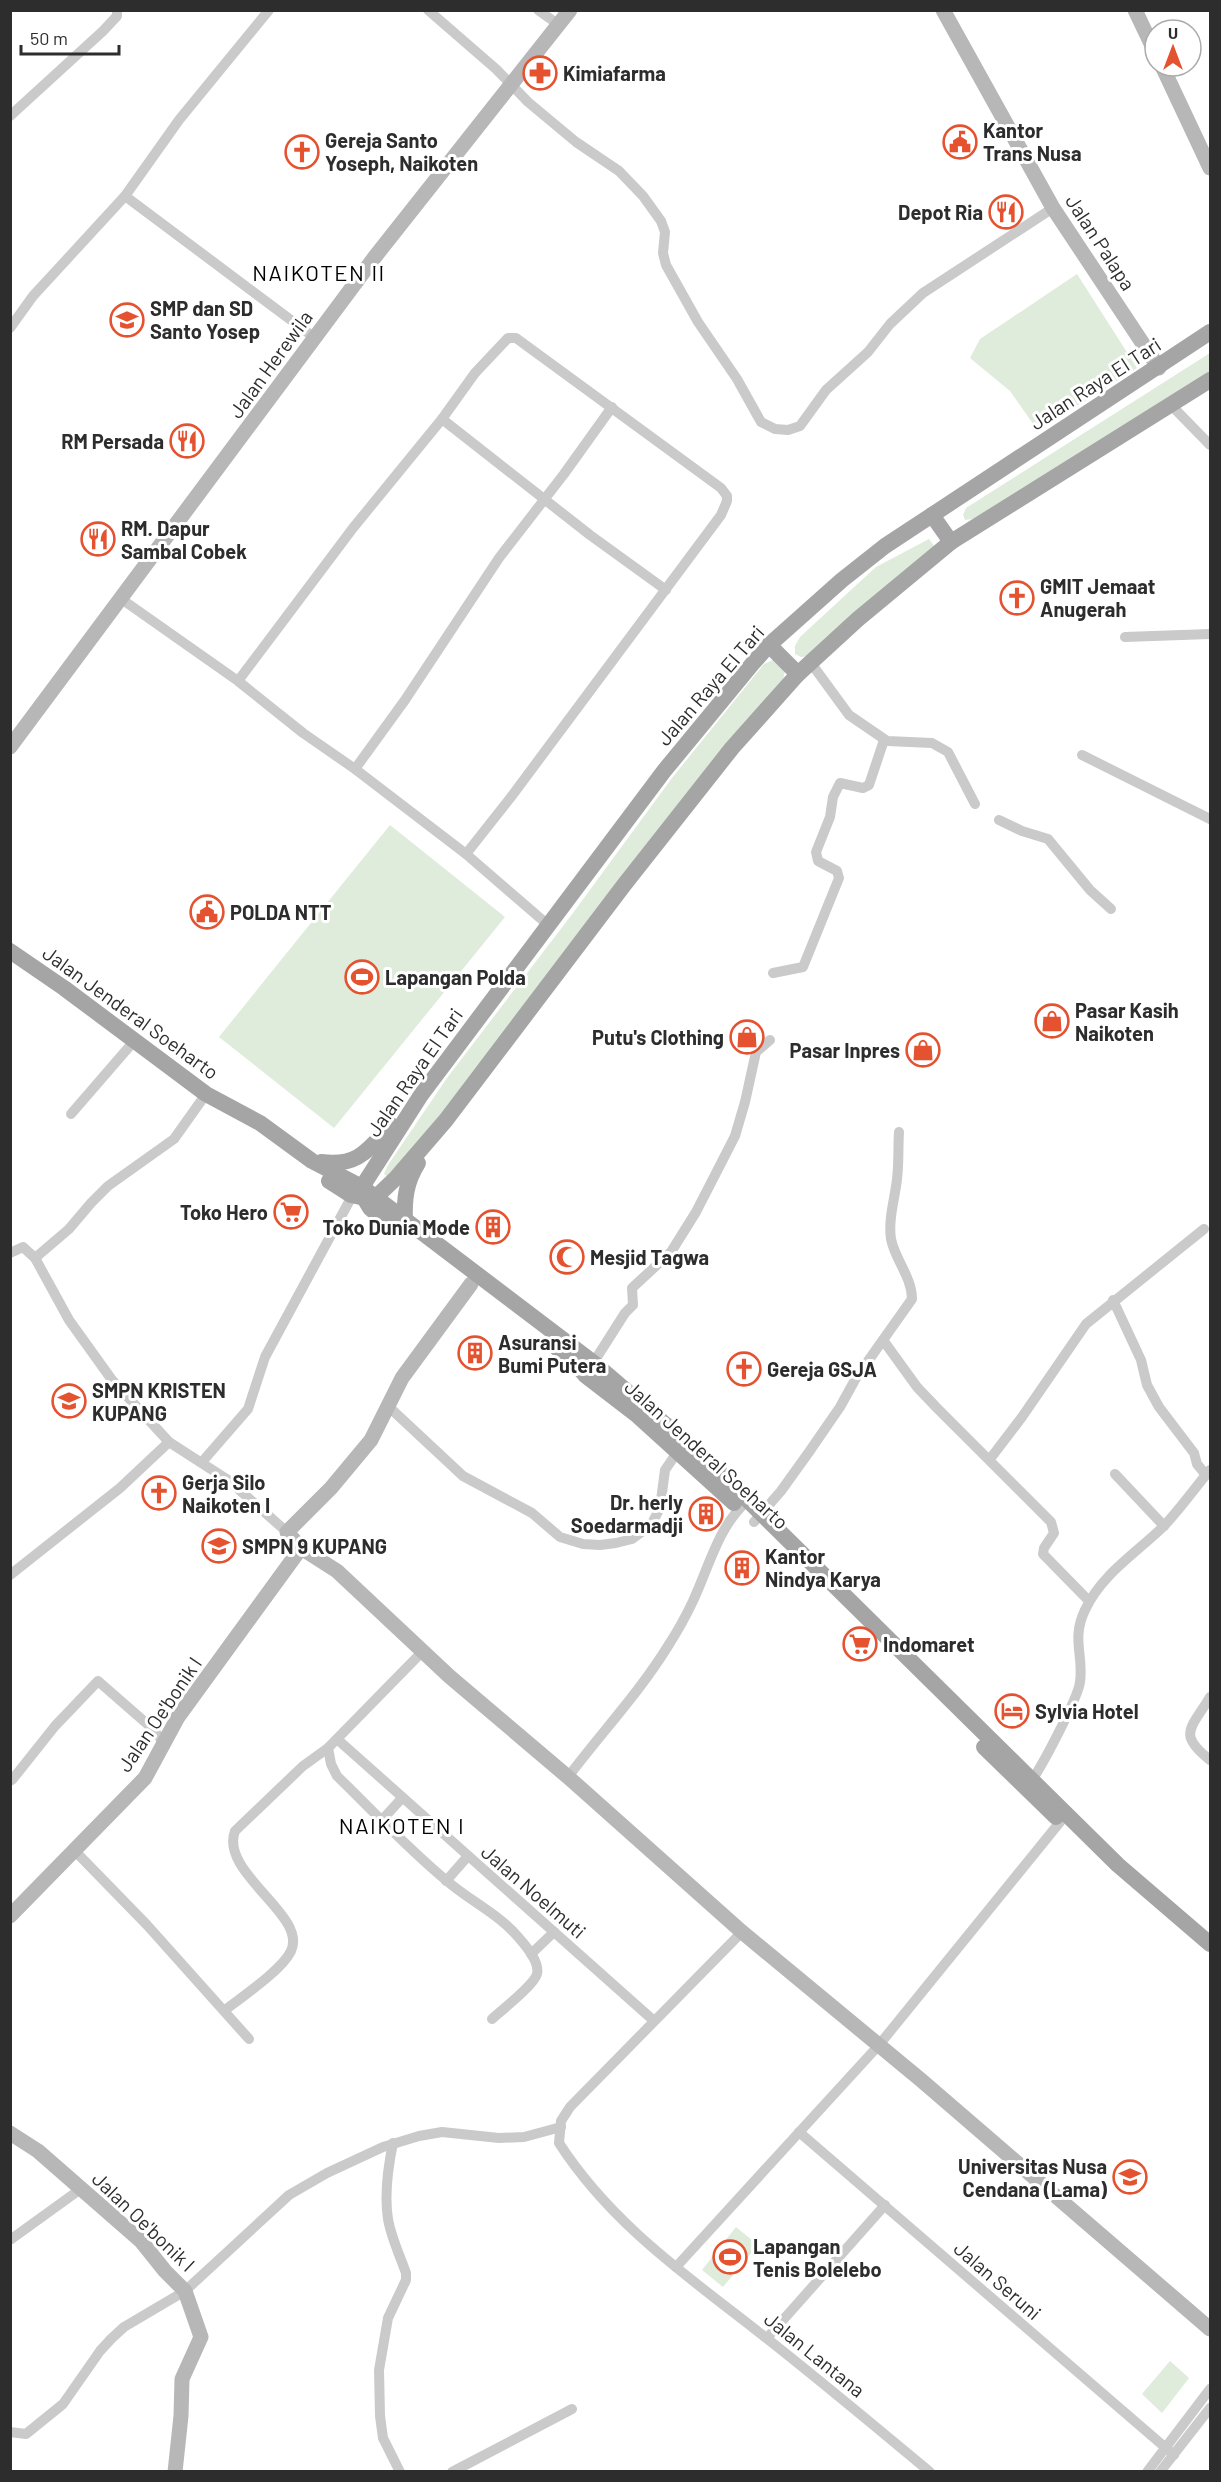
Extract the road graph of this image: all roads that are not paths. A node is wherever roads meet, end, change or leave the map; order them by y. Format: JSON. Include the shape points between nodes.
{"nodes":[{"id":1,"x":117,"y":10,"type":"edge"},
{"id":2,"x":269,"y":10,"type":"edge"},
{"id":3,"x":428,"y":10,"type":"edge"},
{"id":4,"x":538,"y":10,"type":"edge"},
{"id":5,"x":570,"y":10,"type":"edge"},
{"id":6,"x":943,"y":10,"type":"edge"},
{"id":7,"x":1135,"y":10,"type":"edge"},
{"id":8,"x":559,"y":25,"type":"junction"},
{"id":9,"x":1143,"y":27,"type":"edge"},
{"id":10,"x":1168,"y":78,"type":"edge"},
{"id":11,"x":512,"y":84,"type":"junction"},
{"id":12,"x":10,"y":116,"type":"edge"},
{"id":13,"x":1210,"y":168,"type":"edge"},
{"id":14,"x":125,"y":196,"type":"junction"},
{"id":15,"x":1053,"y":208,"type":"junction"},
{"id":16,"x":10,"y":328,"type":"edge"},
{"id":17,"x":1210,"y":332,"type":"edge"},
{"id":18,"x":315,"y":338,"type":"junction"},
{"id":19,"x":1159,"y":368,"type":"junction"},
{"id":20,"x":1210,"y":380,"type":"edge"},
{"id":21,"x":1172,"y":406,"type":"junction"},
{"id":22,"x":612,"y":407,"type":"junction"},
{"id":23,"x":441,"y":419,"type":"junction"},
{"id":24,"x":1210,"y":446,"type":"edge"},
{"id":25,"x":544,"y":499,"type":"junction"},
{"id":26,"x":932,"y":515,"type":"junction"},
{"id":27,"x":951,"y":542,"type":"junction"},
{"id":28,"x":666,"y":590,"type":"junction"},
{"id":29,"x":120,"y":598,"type":"junction"},
{"id":30,"x":1210,"y":634,"type":"edge"},
{"id":31,"x":1125,"y":637,"type":"dead end"},
{"id":32,"x":769,"y":645,"type":"junction"},
{"id":33,"x":805,"y":668,"type":"junction"},
{"id":34,"x":238,"y":681,"type":"junction"},
{"id":35,"x":884,"y":740,"type":"junction"},
{"id":36,"x":10,"y":747,"type":"edge"},
{"id":37,"x":1082,"y":755,"type":"dead end"},
{"id":38,"x":355,"y":769,"type":"junction"},
{"id":39,"x":975,"y":804,"type":"dead end"},
{"id":40,"x":1210,"y":819,"type":"edge"},
{"id":41,"x":999,"y":820,"type":"dead end"},
{"id":42,"x":466,"y":854,"type":"junction"},
{"id":43,"x":1111,"y":909,"type":"dead end"},
{"id":44,"x":547,"y":924,"type":"junction"},
{"id":45,"x":10,"y":951,"type":"edge"},
{"id":46,"x":773,"y":973,"type":"dead end"},
{"id":47,"x":135,"y":1040,"type":"junction"},
{"id":48,"x":770,"y":1040,"type":"dead end"},
{"id":49,"x":206,"y":1094,"type":"junction"},
{"id":50,"x":421,"y":1095,"type":"junction"},
{"id":51,"x":71,"y":1114,"type":"dead end"},
{"id":52,"x":446,"y":1120,"type":"junction"},
{"id":53,"x":899,"y":1132,"type":"dead end"},
{"id":54,"x":310,"y":1164,"type":"junction"},
{"id":55,"x":363,"y":1195,"type":"junction"},
{"id":56,"x":405,"y":1221,"type":"junction"},
{"id":57,"x":1204,"y":1229,"type":"dead end"},
{"id":58,"x":10,"y":1253,"type":"edge"},
{"id":59,"x":35,"y":1258,"type":"junction"},
{"id":60,"x":471,"y":1284,"type":"junction"},
{"id":61,"x":1113,"y":1300,"type":"junction"},
{"id":62,"x":883,"y":1340,"type":"junction"},
{"id":63,"x":590,"y":1369,"type":"junction"},
{"id":64,"x":389,"y":1407,"type":"junction"},
{"id":65,"x":169,"y":1442,"type":"junction"},
{"id":66,"x":678,"y":1451,"type":"junction"},
{"id":67,"x":990,"y":1459,"type":"junction"},
{"id":68,"x":202,"y":1462,"type":"junction"},
{"id":69,"x":1208,"y":1473,"type":"edge"},
{"id":70,"x":1115,"y":1474,"type":"dead end"},
{"id":71,"x":743,"y":1504,"type":"junction"},
{"id":72,"x":758,"y":1518,"type":"junction"},
{"id":73,"x":1164,"y":1526,"type":"junction"},
{"id":74,"x":287,"y":1532,"type":"junction"},
{"id":75,"x":301,"y":1548,"type":"junction"},
{"id":76,"x":10,"y":1575,"type":"edge"},
{"id":77,"x":1089,"y":1601,"type":"junction"},
{"id":78,"x":423,"y":1651,"type":"junction"},
{"id":79,"x":1210,"y":1697,"type":"edge"},
{"id":80,"x":337,"y":1739,"type":"junction"},
{"id":81,"x":163,"y":1742,"type":"junction"},
{"id":82,"x":328,"y":1748,"type":"junction"},
{"id":83,"x":1210,"y":1760,"type":"edge"},
{"id":84,"x":568,"y":1777,"type":"junction"},
{"id":85,"x":12,"y":1780,"type":"edge"},
{"id":86,"x":1029,"y":1784,"type":"junction"},
{"id":87,"x":402,"y":1798,"type":"junction"},
{"id":88,"x":382,"y":1820,"type":"junction"},
{"id":89,"x":1060,"y":1822,"type":"junction"},
{"id":90,"x":74,"y":1850,"type":"junction"},
{"id":91,"x":468,"y":1856,"type":"junction"},
{"id":92,"x":1126,"y":1870,"type":"junction"},
{"id":93,"x":446,"y":1881,"type":"junction"},
{"id":94,"x":10,"y":1916,"type":"edge"},
{"id":95,"x":554,"y":1932,"type":"junction"},
{"id":96,"x":742,"y":1932,"type":"junction"},
{"id":97,"x":1210,"y":1944,"type":"edge"},
{"id":98,"x":531,"y":1954,"type":"junction"},
{"id":99,"x":225,"y":2010,"type":"junction"},
{"id":100,"x":492,"y":2019,"type":"dead end"},
{"id":101,"x":653,"y":2020,"type":"junction"},
{"id":102,"x":249,"y":2039,"type":"dead end"},
{"id":103,"x":879,"y":2045,"type":"junction"},
{"id":104,"x":561,"y":2127,"type":"junction"},
{"id":105,"x":799,"y":2132,"type":"junction"},
{"id":106,"x":10,"y":2133,"type":"edge"},
{"id":107,"x":393,"y":2144,"type":"junction"},
{"id":108,"x":82,"y":2188,"type":"junction"},
{"id":109,"x":885,"y":2205,"type":"junction"},
{"id":110,"x":10,"y":2240,"type":"edge"},
{"id":111,"x":676,"y":2266,"type":"junction"},
{"id":112,"x":185,"y":2291,"type":"junction"},
{"id":113,"x":1210,"y":2328,"type":"edge"},
{"id":114,"x":767,"y":2338,"type":"junction"},
{"id":115,"x":1210,"y":2389,"type":"edge"},
{"id":116,"x":1210,"y":2408,"type":"edge"},
{"id":117,"x":572,"y":2409,"type":"dead end"},
{"id":118,"x":10,"y":2432,"type":"edge"},
{"id":119,"x":1170,"y":2452,"type":"junction"},
{"id":120,"x":175,"y":2472,"type":"edge"},
{"id":121,"x":400,"y":2472,"type":"edge"},
{"id":122,"x":452,"y":2472,"type":"edge"},
{"id":123,"x":930,"y":2472,"type":"edge"},
{"id":124,"x":1146,"y":2472,"type":"edge"},
{"id":125,"x":1160,"y":2472,"type":"edge"}],
"edges":[{"from":1,"to":12,"type":"street","via":[[103,30]]},
{"from":2,"to":14,"type":"street","via":[[179,120]]},
{"from":3,"to":11,"type":"street"},
{"from":4,"to":8,"type":"street"},
{"from":5,"to":8,"type":"street","name":"Jalan Herewila"},
{"from":6,"to":15,"type":"street","name":"Jalan Palapa"},
{"from":7,"to":9,"type":"street"},
{"from":8,"to":11,"type":"street","name":"Jalan Herewila"},
{"from":10,"to":13,"type":"street"},
{"from":11,"to":15,"type":"street","via":[[576,142],[620,171],[655,211],[665,231],[666,265],[761,422],[775,429],[800,426],[826,390],[923,293]]},
{"from":11,"to":18,"type":"street","name":"Jalan Herewila"},
{"from":14,"to":16,"type":"street","via":[[33,296]]},
{"from":14,"to":18,"type":"street"},
{"from":15,"to":19,"type":"street","name":"Jalan Palapa"},
{"from":17,"to":19,"type":"main road","name":"Jalan Raya El Tari"},
{"from":18,"to":29,"type":"street","name":"Jalan Herewila"},
{"from":19,"to":26,"type":"main road","name":"Jalan Raya El Tari"},
{"from":20,"to":21,"type":"main road"},
{"from":21,"to":24,"type":"street"},
{"from":21,"to":27,"type":"main road"},
{"from":22,"to":23,"type":"street","via":[[513,337],[504,340]]},
{"from":22,"to":25,"type":"street"},
{"from":22,"to":28,"type":"street","via":[[692,465],[727,496],[721,515]]},
{"from":23,"to":25,"type":"street"},
{"from":23,"to":34,"type":"street"},
{"from":25,"to":28,"type":"street"},
{"from":25,"to":38,"type":"street"},
{"from":26,"to":27,"type":"main road"},
{"from":26,"to":32,"type":"main road","name":"Jalan Raya El Tari","via":[[842,580]]},
{"from":27,"to":33,"type":"main road"},
{"from":28,"to":42,"type":"street"},
{"from":29,"to":34,"type":"street"},
{"from":29,"to":36,"type":"street","name":"Jalan Herewila"},
{"from":30,"to":31,"type":"street"},
{"from":32,"to":33,"type":"main road"},
{"from":32,"to":44,"type":"main road","name":"Jalan Raya El Tari","via":[[664,771]]},
{"from":33,"to":35,"type":"street","via":[[849,715]]},
{"from":33,"to":52,"type":"main road","via":[[732,748]]},
{"from":34,"to":38,"type":"street"},
{"from":35,"to":39,"type":"street","via":[[932,743],[948,752]]},
{"from":35,"to":46,"type":"street","via":[[869,786],[840,783],[833,797],[830,818],[816,852],[818,861],[837,871],[839,878],[802,967]]},
{"from":37,"to":40,"type":"street"},
{"from":38,"to":42,"type":"street"},
{"from":41,"to":43,"type":"street","via":[[1048,839]]},
{"from":42,"to":44,"type":"street"},
{"from":44,"to":50,"type":"main road","name":"Jalan Raya El Tari"},
{"from":45,"to":47,"type":"main road","name":"Jalan Jenderal Soeharto"},
{"from":47,"to":49,"type":"main road","name":"Jalan Jenderal Soeharto"},
{"from":47,"to":51,"type":"street"},
{"from":48,"to":63,"type":"street","via":[[756,1052],[735,1136],[696,1212],[671,1252],[632,1288],[633,1305]]},
{"from":49,"to":54,"type":"main road","name":"Jalan Jenderal Soeharto"},
{"from":49,"to":59,"type":"street","via":[[181,1133],[108,1186],[69,1229]]},
{"from":50,"to":54,"type":"main road","via":[[362,1156],[337,1164]]},
{"from":50,"to":55,"type":"main road","name":"Jalan Raya El Tari","via":[[371,1169]]},
{"from":52,"to":55,"type":"main road"},
{"from":52,"to":56,"type":"main road","via":[[407,1184]]},
{"from":53,"to":62,"type":"street","via":[[891,1237],[912,1299]]},
{"from":54,"to":55,"type":"main road","name":"Jalan Jenderal Soeharto"},
{"from":54,"to":55,"type":"main road","name":"Jalan Jenderal Soeharto","via":[[323,1178]]},
{"from":55,"to":56,"type":"main road","name":"Jalan Jenderal Soeharto"},
{"from":55,"to":60,"type":"main road","name":"Jalan Jenderal Soeharto","via":[[387,1223]]},
{"from":55,"to":68,"type":"street","via":[[265,1357],[248,1408]]},
{"from":56,"to":63,"type":"main road","name":"Jalan Jenderal Soeharto","via":[[533,1315]]},
{"from":57,"to":61,"type":"street"},
{"from":58,"to":59,"type":"street","via":[[22,1247]]},
{"from":59,"to":65,"type":"street","via":[[69,1320],[112,1380]]},
{"from":60,"to":63,"type":"main road","name":"Jalan Jenderal Soeharto","via":[[574,1362]]},
{"from":60,"to":64,"type":"street","via":[[402,1378]]},
{"from":61,"to":67,"type":"street","via":[[1086,1324]]},
{"from":61,"to":69,"type":"street","via":[[1159,1407],[1194,1453],[1197,1464]]},
{"from":62,"to":67,"type":"street","via":[[923,1394]]},
{"from":62,"to":72,"type":"street","via":[[809,1452]]},
{"from":63,"to":66,"type":"main road","name":"Jalan Jenderal Soeharto"},
{"from":63,"to":71,"type":"main road","name":"Jalan Jenderal Soeharto","via":[[709,1462]]},
{"from":64,"to":66,"type":"street","via":[[463,1476],[532,1513],[560,1537],[583,1544],[632,1539],[651,1525],[660,1508],[665,1470]]},
{"from":64,"to":74,"type":"street","via":[[359,1455]]},
{"from":65,"to":68,"type":"street"},
{"from":65,"to":76,"type":"street","via":[[120,1488]]},
{"from":66,"to":71,"type":"main road","name":"Jalan Jenderal Soeharto"},
{"from":67,"to":77,"type":"street","via":[[1051,1522],[1054,1533],[1042,1554]]},
{"from":68,"to":74,"type":"street","via":[[249,1496]]},
{"from":69,"to":73,"type":"street"},
{"from":70,"to":73,"type":"street"},
{"from":71,"to":72,"type":"main road","name":"Jalan Jenderal Soeharto"},
{"from":71,"to":84,"type":"street","via":[[717,1544],[693,1602],[668,1646]]},
{"from":72,"to":86,"type":"main road","name":"Jalan Jenderal Soeharto"},
{"from":73,"to":77,"type":"street","via":[[1117,1568]]},
{"from":74,"to":75,"type":"street"},
{"from":75,"to":78,"type":"street","via":[[337,1571]]},
{"from":75,"to":81,"type":"street","name":"Jalan Oe'bonik I"},
{"from":77,"to":86,"type":"street","via":[[1077,1638],[1080,1683],[1076,1696]]},
{"from":78,"to":80,"type":"street"},
{"from":78,"to":84,"type":"street"},
{"from":79,"to":83,"type":"street","via":[[1190,1736],[1194,1747]]},
{"from":80,"to":82,"type":"street"},
{"from":80,"to":87,"type":"street","name":"Jalan Noelmuti"},
{"from":81,"to":85,"type":"street","via":[[98,1681]]},
{"from":81,"to":90,"type":"street","name":"Jalan Oe'bonik I","via":[[146,1778]]},
{"from":82,"to":88,"type":"street","via":[[337,1776]]},
{"from":82,"to":99,"type":"street","via":[[303,1766],[235,1831],[232,1843],[238,1862],[272,1902],[294,1941],[287,1957]]},
{"from":84,"to":96,"type":"street"},
{"from":86,"to":89,"type":"main road","name":"Jalan Jenderal Soeharto"},
{"from":86,"to":92,"type":"main road","name":"Jalan Jenderal Soeharto"},
{"from":87,"to":88,"type":"street"},
{"from":87,"to":91,"type":"street","name":"Jalan Noelmuti"},
{"from":88,"to":93,"type":"street"},
{"from":89,"to":92,"type":"main road","name":"Jalan Jenderal Soeharto","via":[[1112,1867]]},
{"from":89,"to":103,"type":"street"},
{"from":90,"to":94,"type":"street","name":"Jalan Oe'bonik I"},
{"from":90,"to":99,"type":"street"},
{"from":91,"to":93,"type":"street"},
{"from":91,"to":95,"type":"street","name":"Jalan Noelmuti"},
{"from":92,"to":97,"type":"main road","name":"Jalan Jenderal Soeharto"},
{"from":93,"to":98,"type":"street","via":[[501,1920]]},
{"from":95,"to":98,"type":"street"},
{"from":95,"to":101,"type":"street","name":"Jalan Noelmuti"},
{"from":96,"to":101,"type":"street"},
{"from":96,"to":103,"type":"street"},
{"from":98,"to":100,"type":"street","via":[[537,1967],[534,1980]]},
{"from":99,"to":102,"type":"street"},
{"from":101,"to":104,"type":"street","via":[[570,2107]]},
{"from":103,"to":105,"type":"street"},
{"from":103,"to":113,"type":"street"},
{"from":104,"to":107,"type":"street","via":[[515,2138],[442,2132]]},
{"from":104,"to":111,"type":"street","name":"Jalan Lantana","via":[[559,2143],[578,2173],[635,2234]]},
{"from":105,"to":109,"type":"street","name":"Jalan Seruni"},
{"from":105,"to":111,"type":"street"},
{"from":106,"to":108,"type":"street","name":"Jalan Oe'bonik I"},
{"from":107,"to":112,"type":"street","via":[[327,2173],[290,2195]]},
{"from":107,"to":121,"type":"street","via":[[388,2165],[388,2221],[406,2280],[384,2329],[379,2391],[383,2438]]},
{"from":108,"to":110,"type":"street"},
{"from":108,"to":112,"type":"street","name":"Jalan Oe'bonik I","via":[[141,2241]]},
{"from":109,"to":114,"type":"street"},
{"from":109,"to":119,"type":"street","name":"Jalan Seruni"},
{"from":111,"to":114,"type":"street","name":"Jalan Lantana"},
{"from":112,"to":118,"type":"street","via":[[111,2339],[51,2416],[26,2434]]},
{"from":112,"to":120,"type":"street","name":"Jalan Oe'bonik I","via":[[201,2337],[182,2379]]},
{"from":114,"to":123,"type":"street","name":"Jalan Lantana"},
{"from":115,"to":119,"type":"street"},
{"from":116,"to":119,"type":"street"},
{"from":117,"to":122,"type":"street"},
{"from":119,"to":124,"type":"street"},
{"from":119,"to":125,"type":"street"}]}
